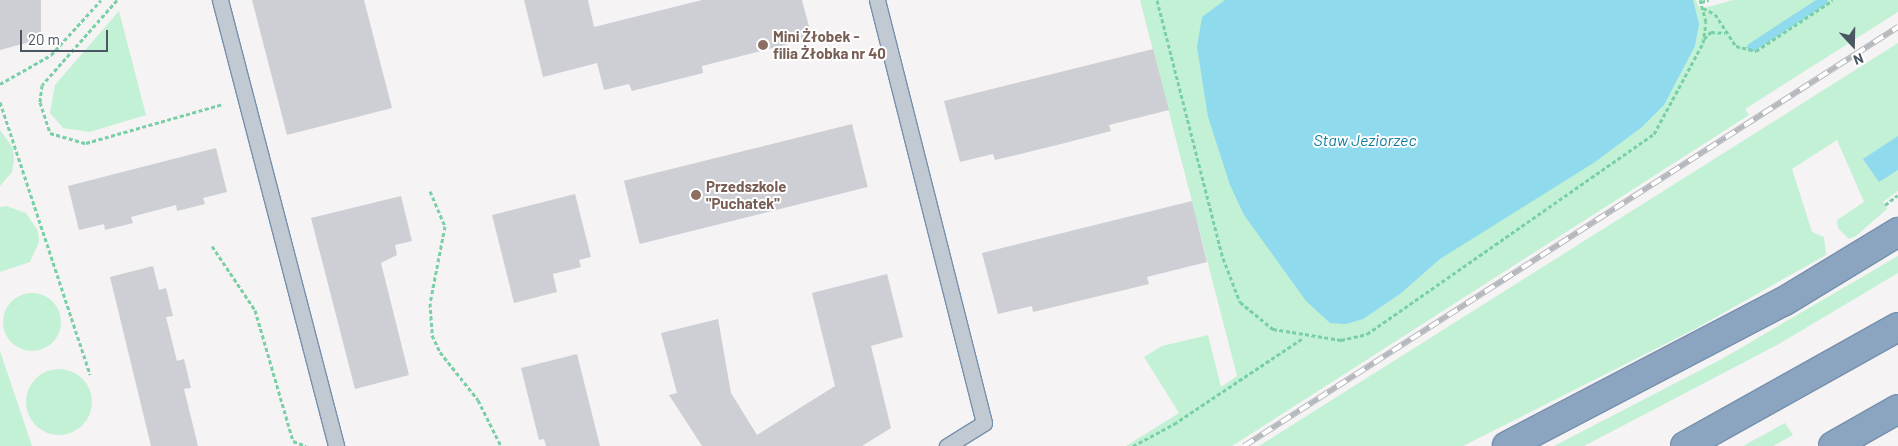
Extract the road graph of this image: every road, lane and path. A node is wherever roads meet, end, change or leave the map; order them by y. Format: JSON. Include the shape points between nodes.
{"nodes":[{"id":1,"x":101,"y":0,"type":"edge"},
{"id":2,"x":117,"y":0,"type":"edge"},
{"id":3,"x":220,"y":0,"type":"edge"},
{"id":4,"x":877,"y":0,"type":"edge"},
{"id":5,"x":1157,"y":0,"type":"edge"},
{"id":6,"x":1709,"y":0,"type":"edge"},
{"id":7,"x":1832,"y":0,"type":"edge"},
{"id":8,"x":1700,"y":1,"type":"edge"},
{"id":9,"x":1703,"y":8,"type":"junction"},
{"id":10,"x":1725,"y":34,"type":"junction"},
{"id":11,"x":1704,"y":40,"type":"junction"},
{"id":12,"x":0,"y":84,"type":"edge"},
{"id":13,"x":245,"y":98,"type":"junction"},
{"id":14,"x":0,"y":102,"type":"edge"},
{"id":15,"x":430,"y":191,"type":"dead end"},
{"id":16,"x":1898,"y":195,"type":"edge"},
{"id":17,"x":1885,"y":205,"type":"dead end"},
{"id":18,"x":1898,"y":232,"type":"edge"},
{"id":19,"x":212,"y":246,"type":"dead end"},
{"id":20,"x":1898,"y":327,"type":"edge"},
{"id":21,"x":1304,"y":337,"type":"junction"},
{"id":22,"x":90,"y":374,"type":"dead end"},
{"id":23,"x":1898,"y":409,"type":"edge"},
{"id":24,"x":306,"y":446,"type":"edge"},
{"id":25,"x":336,"y":446,"type":"edge"},
{"id":26,"x":501,"y":446,"type":"edge"},
{"id":27,"x":947,"y":446,"type":"edge"},
{"id":28,"x":1133,"y":446,"type":"edge"},
{"id":29,"x":1507,"y":446,"type":"edge"},
{"id":30,"x":1685,"y":446,"type":"edge"},
{"id":31,"x":1833,"y":446,"type":"edge"}],
"edges":[{"from":1,"to":12,"type":"path","via":[[51,55]]},
{"from":2,"to":13,"type":"path","via":[[42,85],[40,102],[50,133],[86,143]]},
{"from":3,"to":13,"type":"lane"},
{"from":4,"to":27,"type":"lane","via":[[984,423]]},
{"from":5,"to":21,"type":"path","via":[[1233,288],[1259,320],[1273,329]]},
{"from":6,"to":8,"type":"path"},
{"from":7,"to":10,"type":"path","via":[[1756,50],[1736,46]]},
{"from":8,"to":9,"type":"path"},
{"from":9,"to":10,"type":"path","via":[[1715,14]]},
{"from":9,"to":11,"type":"path"},
{"from":10,"to":11,"type":"path","via":[[1711,32]]},
{"from":11,"to":21,"type":"path","via":[[1654,134],[1617,164],[1367,334],[1341,340]]},
{"from":13,"to":25,"type":"lane"},
{"from":14,"to":22,"type":"path"},
{"from":15,"to":26,"type":"path","via":[[446,226],[430,303],[432,335],[440,352],[478,400]]},
{"from":16,"to":17,"type":"path"},
{"from":18,"to":29,"type":"highway","via":[[1782,302]]},
{"from":19,"to":24,"type":"path","via":[[255,310],[293,440]]},
{"from":20,"to":30,"type":"highway"},
{"from":21,"to":28,"type":"path","via":[[1174,424]]},
{"from":23,"to":31,"type":"highway"}]}
